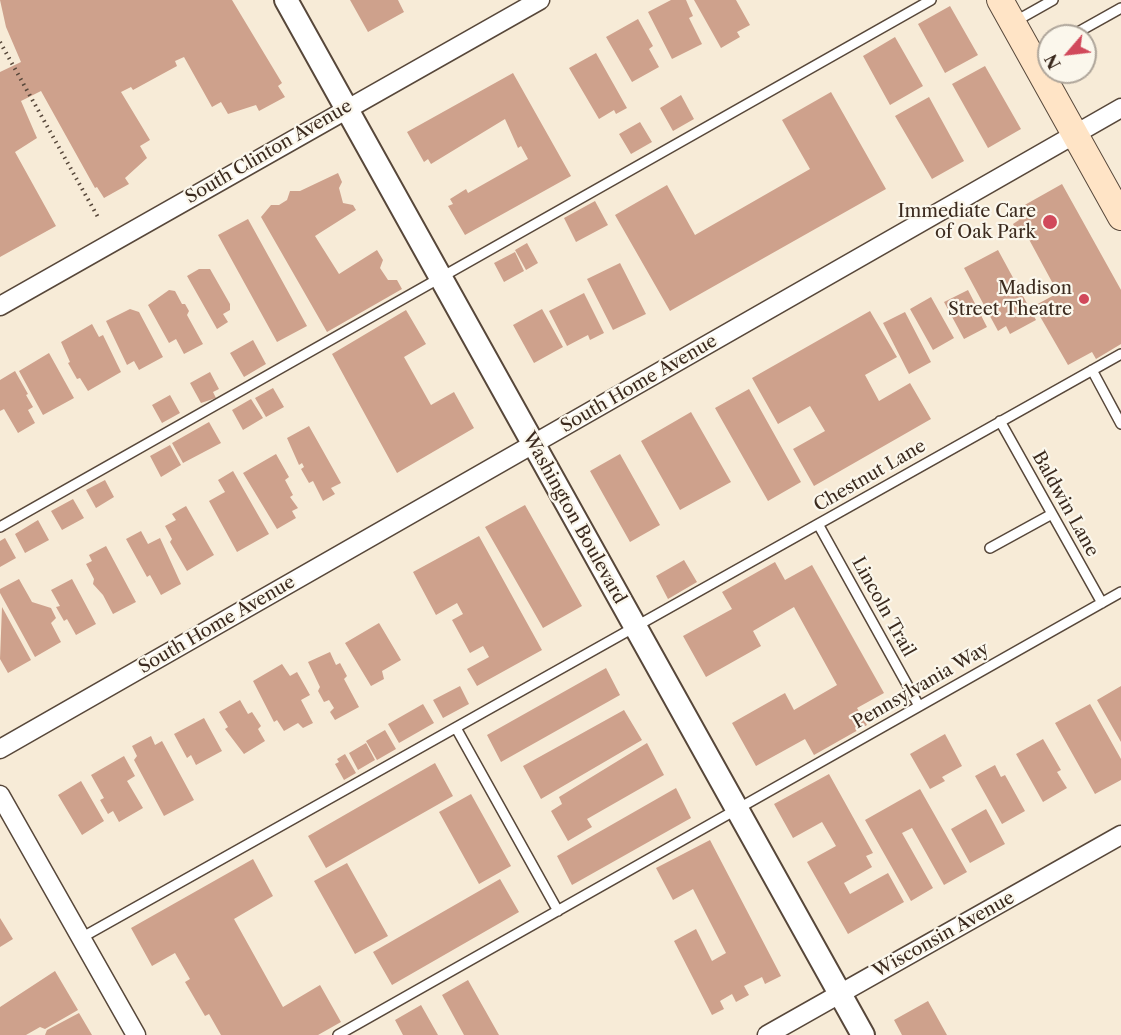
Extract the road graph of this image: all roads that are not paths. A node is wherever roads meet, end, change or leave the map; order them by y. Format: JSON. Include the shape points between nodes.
{"nodes":[{"id":1,"x":286,"y":0,"type":"edge"},
{"id":2,"x":540,"y":0,"type":"edge"},
{"id":3,"x":931,"y":0,"type":"edge"},
{"id":4,"x":1000,"y":0,"type":"edge"},
{"id":5,"x":1053,"y":0,"type":"edge"},
{"id":6,"x":1121,"y":8,"type":"edge"},
{"id":7,"x":1012,"y":23,"type":"junction"},
{"id":8,"x":1092,"y":24,"type":"edge"},
{"id":9,"x":1037,"y":50,"type":"edge"},
{"id":10,"x":1053,"y":84,"type":"edge"},
{"id":11,"x":347,"y":108,"type":"junction"},
{"id":12,"x":1121,"y":108,"type":"edge"},
{"id":13,"x":1075,"y":135,"type":"junction"},
{"id":14,"x":1121,"y":217,"type":"edge"},
{"id":15,"x":441,"y":278,"type":"junction"},
{"id":16,"x":0,"y":306,"type":"edge"},
{"id":17,"x":1121,"y":354,"type":"edge"},
{"id":18,"x":1092,"y":370,"type":"junction"},
{"id":19,"x":1000,"y":421,"type":"junction"},
{"id":20,"x":1121,"y":424,"type":"edge"},
{"id":21,"x":533,"y":445,"type":"junction"},
{"id":22,"x":1052,"y":514,"type":"junction"},
{"id":23,"x":818,"y":524,"type":"junction"},
{"id":24,"x":0,"y":527,"type":"edge"},
{"id":25,"x":990,"y":548,"type":"dead end"},
{"id":26,"x":1121,"y":592,"type":"edge"},
{"id":27,"x":1102,"y":603,"type":"junction"},
{"id":28,"x":635,"y":628,"type":"junction"},
{"id":29,"x":919,"y":706,"type":"junction"},
{"id":30,"x":456,"y":728,"type":"junction"},
{"id":31,"x":0,"y":749,"type":"edge"},
{"id":32,"x":0,"y":795,"type":"edge"},
{"id":33,"x":737,"y":810,"type":"junction"},
{"id":34,"x":1121,"y":835,"type":"edge"},
{"id":35,"x":558,"y":910,"type":"junction"},
{"id":36,"x":81,"y":938,"type":"junction"},
{"id":37,"x":840,"y":994,"type":"junction"},
{"id":38,"x":136,"y":1035,"type":"edge"},
{"id":39,"x":338,"y":1035,"type":"edge"},
{"id":40,"x":767,"y":1035,"type":"edge"},
{"id":41,"x":863,"y":1035,"type":"edge"}],
"edges":[{"from":1,"to":11,"type":"street","name":"Washington Boulevard"},
{"from":2,"to":11,"type":"street","name":"South Clinton Avenue"},
{"from":3,"to":15,"type":"lane"},
{"from":4,"to":7,"type":"main road"},
{"from":5,"to":7,"type":"lane"},
{"from":6,"to":8,"type":"lane"},
{"from":7,"to":9,"type":"main road"},
{"from":10,"to":13,"type":"main road"},
{"from":11,"to":15,"type":"street","name":"Washington Boulevard"},
{"from":11,"to":16,"type":"street","name":"South Clinton Avenue"},
{"from":12,"to":13,"type":"street","name":"South Home Avenue"},
{"from":13,"to":14,"type":"main road"},
{"from":13,"to":21,"type":"street","name":"South Home Avenue"},
{"from":15,"to":21,"type":"street","name":"Washington Boulevard"},
{"from":15,"to":24,"type":"lane"},
{"from":17,"to":18,"type":"lane","name":"Chestnut Lane"},
{"from":18,"to":19,"type":"lane","name":"Chestnut Lane"},
{"from":18,"to":20,"type":"lane"},
{"from":19,"to":22,"type":"lane","name":"Baldwin Lane"},
{"from":19,"to":23,"type":"lane","name":"Chestnut Lane"},
{"from":21,"to":28,"type":"street","name":"Washington Boulevard"},
{"from":21,"to":31,"type":"street","name":"South Home Avenue"},
{"from":22,"to":25,"type":"lane"},
{"from":22,"to":27,"type":"lane","name":"Baldwin Lane"},
{"from":23,"to":28,"type":"lane","name":"Chestnut Lane"},
{"from":23,"to":29,"type":"lane","name":"Lincoln Trail"},
{"from":26,"to":27,"type":"lane","name":"Pennsylvania Way"},
{"from":27,"to":29,"type":"lane","name":"Pennsylvania Way"},
{"from":28,"to":30,"type":"lane","name":"Chestnut Lane"},
{"from":28,"to":33,"type":"street","name":"Washington Boulevard"},
{"from":29,"to":33,"type":"lane","name":"Pennsylvania Way"},
{"from":30,"to":35,"type":"lane"},
{"from":30,"to":36,"type":"lane","name":"Chestnut Lane"},
{"from":32,"to":36,"type":"street"},
{"from":33,"to":35,"type":"lane","name":"Pennsylvania Way"},
{"from":33,"to":37,"type":"street","name":"Washington Boulevard"},
{"from":34,"to":37,"type":"street","name":"Wisconsin Avenue"},
{"from":35,"to":39,"type":"lane","name":"Pennsylvania Way"},
{"from":36,"to":38,"type":"street"},
{"from":37,"to":40,"type":"street","name":"Wisconsin Avenue"},
{"from":37,"to":41,"type":"street","name":"Washington Boulevard"}]}
